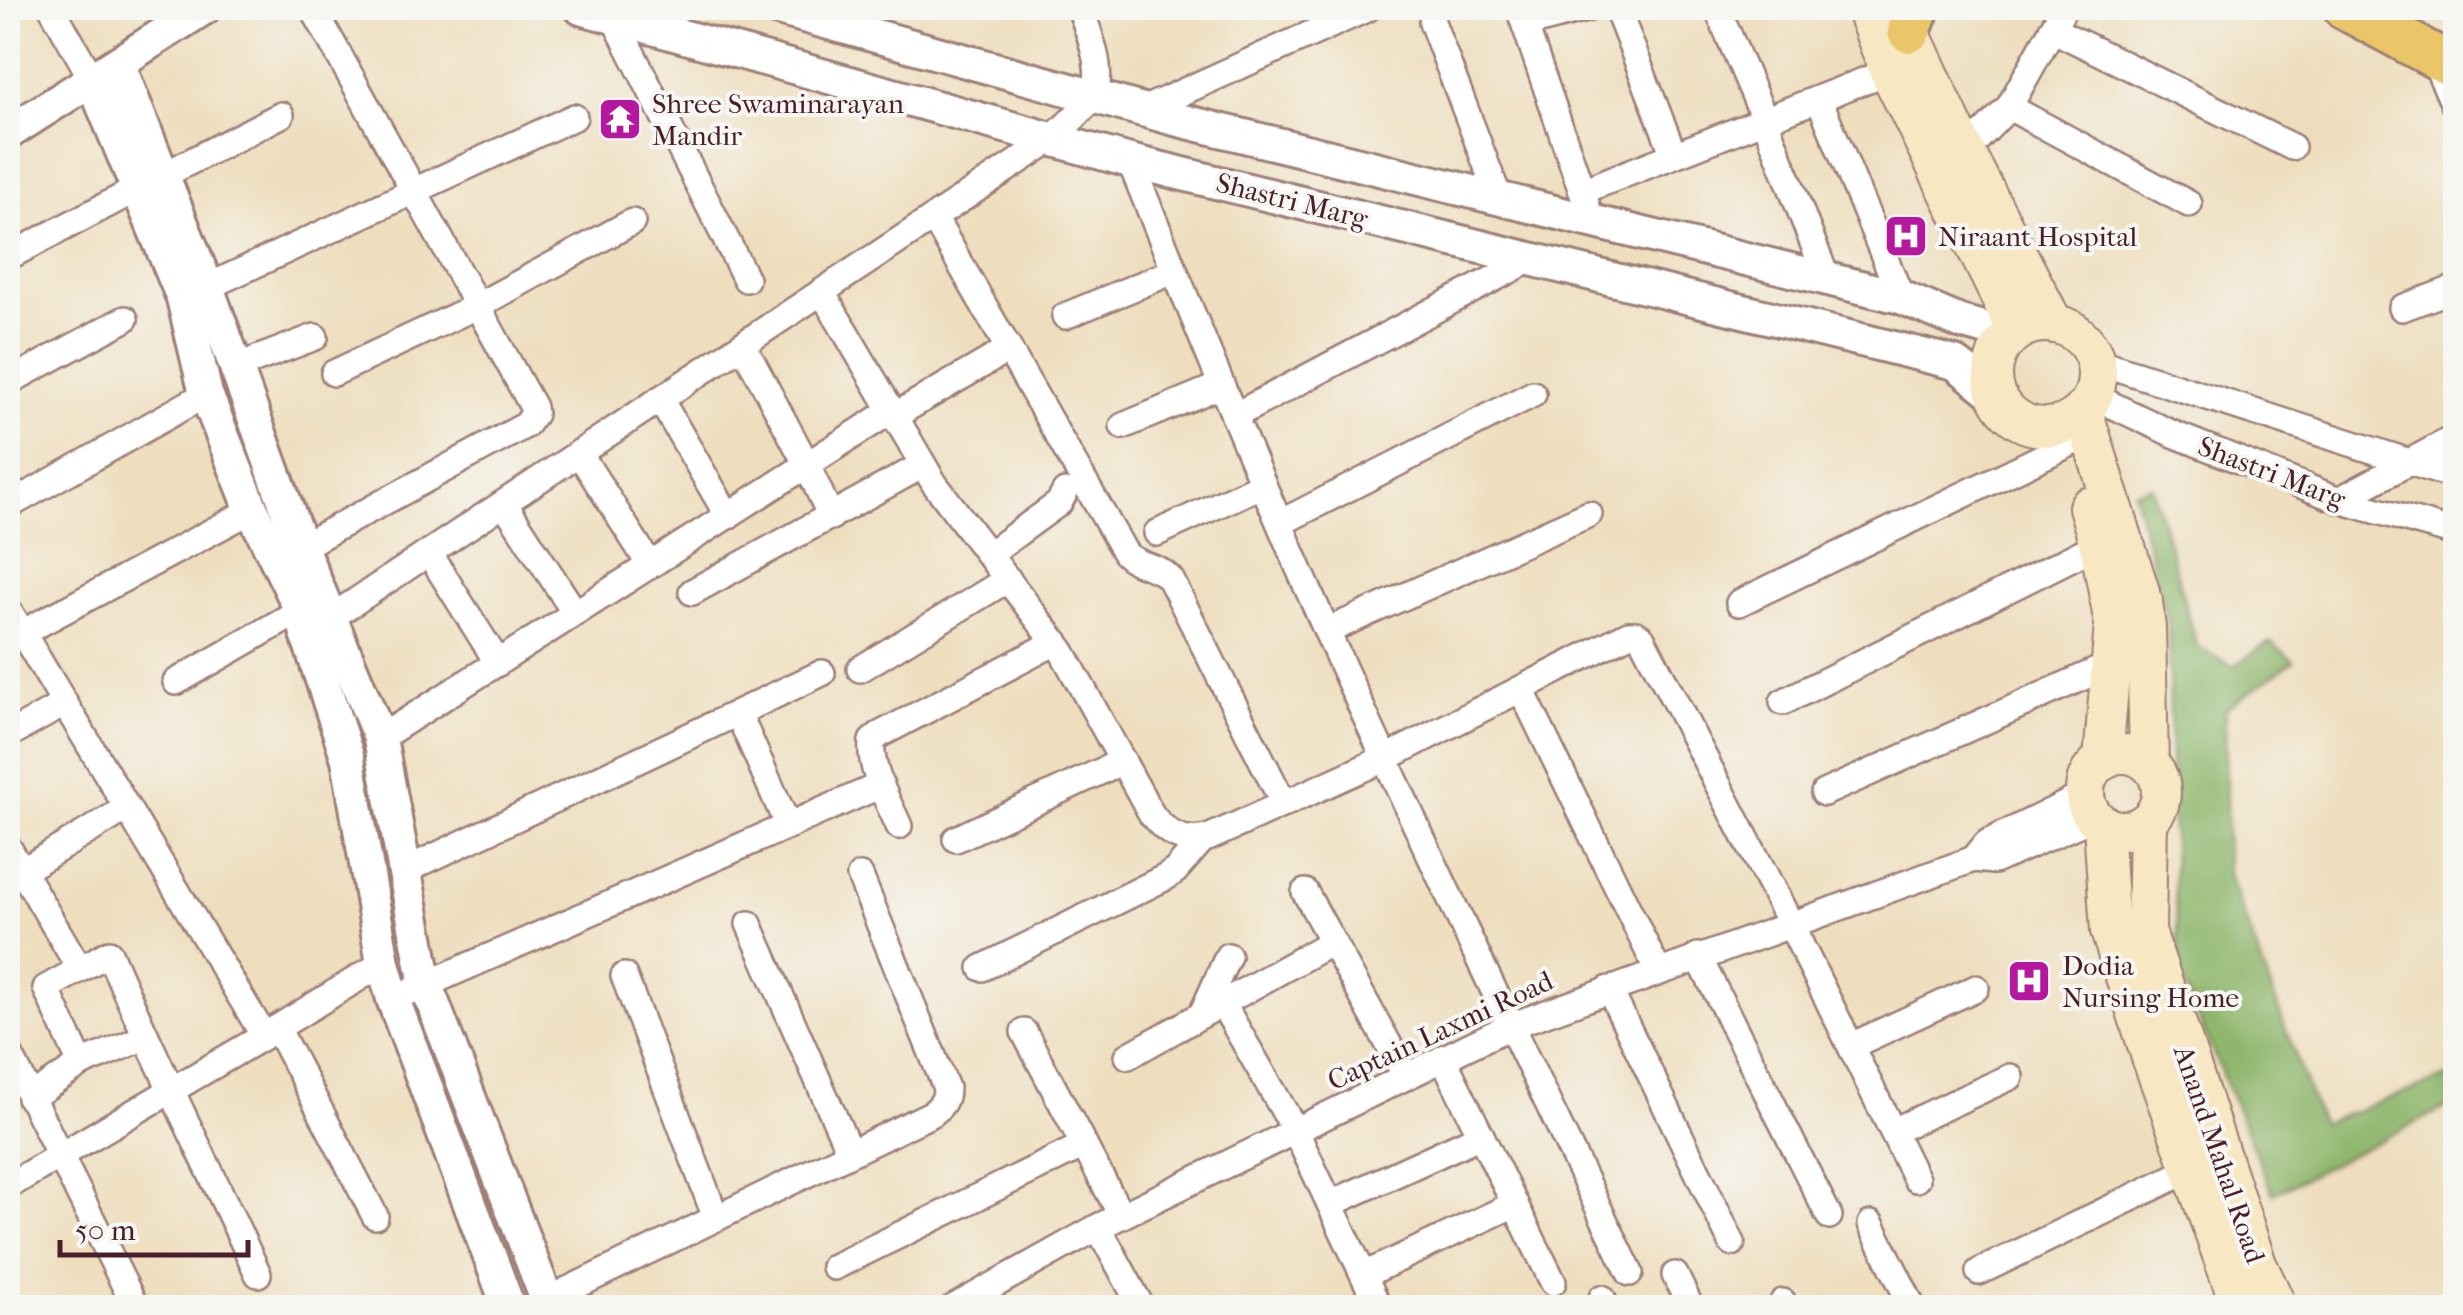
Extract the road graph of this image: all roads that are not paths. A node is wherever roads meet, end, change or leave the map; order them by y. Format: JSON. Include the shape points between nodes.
{"nodes":[{"id":1,"x":52,"y":8,"type":"edge"},
{"id":2,"x":204,"y":8,"type":"edge"},
{"id":3,"x":313,"y":8,"type":"edge"},
{"id":4,"x":774,"y":8,"type":"edge"},
{"id":5,"x":1368,"y":8,"type":"edge"},
{"id":6,"x":1589,"y":8,"type":"edge"},
{"id":7,"x":1717,"y":8,"type":"edge"},
{"id":8,"x":1865,"y":8,"type":"edge"},
{"id":9,"x":2345,"y":8,"type":"edge"},
{"id":10,"x":1083,"y":9,"type":"edge"},
{"id":11,"x":597,"y":12,"type":"edge"},
{"id":12,"x":1528,"y":13,"type":"edge"},
{"id":13,"x":1620,"y":14,"type":"dead end"},
{"id":14,"x":1908,"y":15,"type":"edge"},
{"id":15,"x":2058,"y":18,"type":"edge"},
{"id":16,"x":1432,"y":22,"type":"dead end"},
{"id":17,"x":2444,"y":62,"type":"edge"},
{"id":18,"x":1890,"y":70,"type":"junction"},
{"id":19,"x":105,"y":71,"type":"junction"},
{"id":20,"x":1094,"y":96,"type":"junction"},
{"id":21,"x":1819,"y":99,"type":"junction"},
{"id":22,"x":2009,"y":107,"type":"junction"},
{"id":23,"x":2456,"y":109,"type":"edge"},
{"id":24,"x":1142,"y":110,"type":"junction"},
{"id":25,"x":281,"y":114,"type":"dead end"},
{"id":26,"x":574,"y":117,"type":"dead end"},
{"id":27,"x":1765,"y":120,"type":"junction"},
{"id":28,"x":9,"y":129,"type":"edge"},
{"id":29,"x":1052,"y":139,"type":"junction"},
{"id":30,"x":2292,"y":146,"type":"dead end"},
{"id":31,"x":1964,"y":152,"type":"junction"},
{"id":32,"x":1674,"y":155,"type":"junction"},
{"id":33,"x":1130,"y":160,"type":"junction"},
{"id":34,"x":150,"y":182,"type":"junction"},
{"id":35,"x":414,"y":192,"type":"junction"},
{"id":36,"x":1499,"y":198,"type":"junction"},
{"id":37,"x":2189,"y":204,"type":"dead end"},
{"id":38,"x":1586,"y":206,"type":"junction"},
{"id":39,"x":934,"y":218,"type":"junction"},
{"id":40,"x":632,"y":222,"type":"dead end"},
{"id":41,"x":8,"y":257,"type":"edge"},
{"id":42,"x":1531,"y":259,"type":"junction"},
{"id":43,"x":1174,"y":270,"type":"junction"},
{"id":44,"x":746,"y":279,"type":"dead end"},
{"id":45,"x":1827,"y":279,"type":"junction"},
{"id":46,"x":207,"y":286,"type":"junction"},
{"id":47,"x":2456,"y":288,"type":"edge"},
{"id":48,"x":822,"y":292,"type":"junction"},
{"id":49,"x":1901,"y":298,"type":"junction"},
{"id":50,"x":477,"y":306,"type":"junction"},
{"id":51,"x":2402,"y":308,"type":"dead end"},
{"id":52,"x":1065,"y":316,"type":"dead end"},
{"id":53,"x":125,"y":319,"type":"dead end"},
{"id":54,"x":2028,"y":330,"type":"junction"},
{"id":55,"x":314,"y":336,"type":"dead end"},
{"id":56,"x":743,"y":344,"type":"junction"},
{"id":57,"x":1009,"y":349,"type":"junction"},
{"id":58,"x":236,"y":367,"type":"junction"},
{"id":59,"x":334,"y":374,"type":"dead end"},
{"id":60,"x":8,"y":382,"type":"edge"},
{"id":61,"x":1222,"y":386,"type":"junction"},
{"id":62,"x":206,"y":394,"type":"junction"},
{"id":63,"x":1533,"y":394,"type":"dead end"},
{"id":64,"x":1997,"y":396,"type":"junction"},
{"id":65,"x":660,"y":400,"type":"junction"},
{"id":66,"x":2082,"y":406,"type":"junction"},
{"id":67,"x":893,"y":413,"type":"junction"},
{"id":68,"x":1234,"y":416,"type":"junction"},
{"id":69,"x":1123,"y":426,"type":"dead end"},
{"id":70,"x":2456,"y":437,"type":"edge"},
{"id":71,"x":579,"y":453,"type":"junction"},
{"id":72,"x":2408,"y":462,"type":"junction"},
{"id":73,"x":807,"y":465,"type":"junction"},
{"id":74,"x":923,"y":465,"type":"junction"},
{"id":75,"x":2456,"y":476,"type":"edge"},
{"id":76,"x":1263,"y":484,"type":"junction"},
{"id":77,"x":1065,"y":492,"type":"dead end"},
{"id":78,"x":2339,"y":500,"type":"junction"},
{"id":79,"x":504,"y":503,"type":"junction"},
{"id":80,"x":8,"y":506,"type":"edge"},
{"id":81,"x":252,"y":510,"type":"junction"},
{"id":82,"x":1588,"y":514,"type":"dead end"},
{"id":83,"x":728,"y":516,"type":"junction"},
{"id":84,"x":830,"y":517,"type":"junction"},
{"id":85,"x":1280,"y":522,"type":"junction"},
{"id":86,"x":1157,"y":533,"type":"dead end"},
{"id":87,"x":2456,"y":533,"type":"edge"},
{"id":88,"x":2100,"y":544,"type":"junction"},
{"id":89,"x":301,"y":547,"type":"junction"},
{"id":90,"x":429,"y":553,"type":"junction"},
{"id":91,"x":988,"y":554,"type":"junction"},
{"id":92,"x":650,"y":565,"type":"junction"},
{"id":93,"x":1008,"y":579,"type":"junction"},
{"id":94,"x":692,"y":592,"type":"dead end"},
{"id":95,"x":1739,"y":603,"type":"dead end"},
{"id":96,"x":8,"y":609,"type":"edge"},
{"id":97,"x":317,"y":614,"type":"junction"},
{"id":98,"x":575,"y":614,"type":"junction"},
{"id":99,"x":1328,"y":631,"type":"junction"},
{"id":100,"x":22,"y":633,"type":"junction"},
{"id":101,"x":1056,"y":642,"type":"junction"},
{"id":102,"x":498,"y":662,"type":"junction"},
{"id":103,"x":2112,"y":664,"type":"junction"},
{"id":104,"x":860,"y":669,"type":"dead end"},
{"id":105,"x":822,"y":673,"type":"dead end"},
{"id":106,"x":176,"y":682,"type":"dead end"},
{"id":107,"x":1521,"y":689,"type":"junction"},
{"id":108,"x":1782,"y":702,"type":"dead end"},
{"id":109,"x":64,"y":704,"type":"junction"},
{"id":110,"x":738,"y":713,"type":"junction"},
{"id":111,"x":8,"y":735,"type":"edge"},
{"id":112,"x":380,"y":738,"type":"junction"},
{"id":113,"x":1386,"y":758,"type":"junction"},
{"id":114,"x":2103,"y":760,"type":"junction"},
{"id":115,"x":1123,"y":762,"type":"junction"},
{"id":116,"x":2149,"y":764,"type":"junction"},
{"id":117,"x":882,"y":784,"type":"junction"},
{"id":118,"x":1824,"y":793,"type":"dead end"},
{"id":119,"x":1284,"y":804,"type":"junction"},
{"id":120,"x":127,"y":808,"type":"junction"},
{"id":121,"x":2093,"y":812,"type":"junction"},
{"id":122,"x":2148,"y":821,"type":"junction"},
{"id":123,"x":788,"y":826,"type":"junction"},
{"id":124,"x":899,"y":826,"type":"dead end"},
{"id":125,"x":956,"y":839,"type":"dead end"},
{"id":126,"x":1203,"y":839,"type":"junction"},
{"id":127,"x":8,"y":847,"type":"edge"},
{"id":128,"x":22,"y":871,"type":"junction"},
{"id":129,"x":404,"y":872,"type":"junction"},
{"id":130,"x":860,"y":876,"type":"dead end"},
{"id":131,"x":1304,"y":892,"type":"dead end"},
{"id":132,"x":1790,"y":923,"type":"junction"},
{"id":133,"x":749,"y":924,"type":"dead end"},
{"id":134,"x":1332,"y":942,"type":"junction"},
{"id":135,"x":1228,"y":956,"type":"dead end"},
{"id":136,"x":1698,"y":956,"type":"junction"},
{"id":137,"x":383,"y":962,"type":"junction"},
{"id":138,"x":982,"y":968,"type":"dead end"},
{"id":139,"x":80,"y":969,"type":"junction"},
{"id":140,"x":1658,"y":971,"type":"junction"},
{"id":141,"x":624,"y":976,"type":"dead end"},
{"id":142,"x":426,"y":984,"type":"junction"},
{"id":143,"x":1976,"y":988,"type":"dead end"},
{"id":144,"x":1609,"y":989,"type":"junction"},
{"id":145,"x":393,"y":999,"type":"junction"},
{"id":146,"x":1212,"y":1009,"type":"junction"},
{"id":147,"x":1510,"y":1026,"type":"junction"},
{"id":148,"x":271,"y":1032,"type":"junction"},
{"id":149,"x":1024,"y":1032,"type":"dead end"},
{"id":150,"x":145,"y":1038,"type":"junction"},
{"id":151,"x":1851,"y":1046,"type":"junction"},
{"id":152,"x":8,"y":1051,"type":"edge"},
{"id":153,"x":1128,"y":1056,"type":"dead end"},
{"id":154,"x":1443,"y":1058,"type":"junction"},
{"id":155,"x":81,"y":1064,"type":"junction"},
{"id":156,"x":1406,"y":1076,"type":"junction"},
{"id":157,"x":2010,"y":1077,"type":"dead end"},
{"id":158,"x":173,"y":1090,"type":"junction"},
{"id":159,"x":30,"y":1098,"type":"junction"},
{"id":160,"x":1296,"y":1130,"type":"junction"},
{"id":161,"x":1892,"y":1131,"type":"junction"},
{"id":162,"x":1481,"y":1135,"type":"junction"},
{"id":163,"x":1084,"y":1146,"type":"junction"},
{"id":164,"x":850,"y":1153,"type":"junction"},
{"id":165,"x":60,"y":1156,"type":"junction"},
{"id":166,"x":2191,"y":1169,"type":"junction"},
{"id":167,"x":1916,"y":1179,"type":"dead end"},
{"id":168,"x":8,"y":1186,"type":"edge"},
{"id":169,"x":1330,"y":1204,"type":"junction"},
{"id":170,"x":1515,"y":1204,"type":"junction"},
{"id":171,"x":375,"y":1216,"type":"dead end"},
{"id":172,"x":1829,"y":1216,"type":"dead end"},
{"id":173,"x":716,"y":1218,"type":"junction"},
{"id":174,"x":1110,"y":1221,"type":"junction"},
{"id":175,"x":1870,"y":1224,"type":"dead end"},
{"id":176,"x":1732,"y":1243,"type":"dead end"},
{"id":177,"x":834,"y":1268,"type":"dead end"},
{"id":178,"x":1979,"y":1272,"type":"dead end"},
{"id":179,"x":1630,"y":1273,"type":"dead end"},
{"id":180,"x":258,"y":1274,"type":"dead end"},
{"id":181,"x":1364,"y":1275,"type":"junction"},
{"id":182,"x":1676,"y":1275,"type":"dead end"},
{"id":183,"x":1553,"y":1282,"type":"dead end"},
{"id":184,"x":548,"y":1304,"type":"edge"},
{"id":185,"x":1139,"y":1307,"type":"edge"},
{"id":186,"x":2267,"y":1307,"type":"edge"},
{"id":187,"x":136,"y":1308,"type":"edge"},
{"id":188,"x":509,"y":1308,"type":"edge"},
{"id":189,"x":954,"y":1308,"type":"edge"},
{"id":190,"x":1379,"y":1308,"type":"edge"},
{"id":191,"x":1692,"y":1308,"type":"edge"},
{"id":192,"x":1913,"y":1308,"type":"edge"}],
"edges":[{"from":1,"to":19,"type":"street"},
{"from":2,"to":19,"type":"street"},
{"from":3,"to":35,"type":"street"},
{"from":4,"to":20,"type":"street","name":"Shastri Marg"},
{"from":5,"to":24,"type":"street"},
{"from":6,"to":12,"type":"street"},
{"from":7,"to":27,"type":"street"},
{"from":8,"to":18,"type":"main road"},
{"from":9,"to":17,"type":"main road"},
{"from":10,"to":20,"type":"street","via":[[1094,47]]},
{"from":11,"to":29,"type":"street","name":"Shastri Marg"},
{"from":11,"to":44,"type":"street"},
{"from":12,"to":38,"type":"street"},
{"from":13,"to":32,"type":"street"},
{"from":14,"to":31,"type":"main road"},
{"from":15,"to":22,"type":"street"},
{"from":15,"to":30,"type":"street"},
{"from":16,"to":36,"type":"street"},
{"from":17,"to":23,"type":"street"},
{"from":18,"to":21,"type":"street"},
{"from":18,"to":54,"type":"main road"},
{"from":19,"to":28,"type":"street"},
{"from":19,"to":34,"type":"street"},
{"from":20,"to":24,"type":"street","name":"Shastri Marg"},
{"from":20,"to":29,"type":"street"},
{"from":21,"to":27,"type":"street"},
{"from":21,"to":49,"type":"street"},
{"from":22,"to":31,"type":"street"},
{"from":22,"to":37,"type":"street"},
{"from":24,"to":36,"type":"street","name":"Shastri Marg"},
{"from":25,"to":34,"type":"street"},
{"from":26,"to":35,"type":"street"},
{"from":27,"to":32,"type":"street"},
{"from":27,"to":45,"type":"street"},
{"from":29,"to":33,"type":"street","name":"Shastri Marg"},
{"from":29,"to":39,"type":"street"},
{"from":31,"to":54,"type":"main road"},
{"from":32,"to":38,"type":"street"},
{"from":33,"to":42,"type":"street","name":"Shastri Marg"},
{"from":33,"to":43,"type":"street"},
{"from":34,"to":41,"type":"street"},
{"from":34,"to":46,"type":"street"},
{"from":34,"to":62,"type":"street"},
{"from":35,"to":46,"type":"street"},
{"from":35,"to":50,"type":"street"},
{"from":36,"to":38,"type":"street","name":"Shastri Marg"},
{"from":38,"to":45,"type":"street","name":"Shastri Marg"},
{"from":39,"to":48,"type":"street"},
{"from":39,"to":57,"type":"street"},
{"from":40,"to":50,"type":"street"},
{"from":42,"to":64,"type":"street","name":"Shastri Marg","via":[[1955,362]]},
{"from":42,"to":68,"type":"street"},
{"from":43,"to":52,"type":"street"},
{"from":43,"to":61,"type":"street"},
{"from":45,"to":49,"type":"street","name":"Shastri Marg"},
{"from":46,"to":58,"type":"street"},
{"from":47,"to":51,"type":"street"},
{"from":48,"to":56,"type":"street"},
{"from":48,"to":67,"type":"street"},
{"from":49,"to":54,"type":"street","name":"Shastri Marg","via":[[1960,322]]},
{"from":50,"to":59,"type":"street"},
{"from":50,"to":89,"type":"street","via":[[533,407],[526,426]]},
{"from":53,"to":60,"type":"street"},
{"from":54,"to":64,"type":"main road","via":[[2000,348],[1994,363]]},
{"from":54,"to":66,"type":"main road","via":[[2060,324],[2089,345]]},
{"from":55,"to":58,"type":"street"},
{"from":56,"to":65,"type":"street"},
{"from":56,"to":73,"type":"street"},
{"from":57,"to":67,"type":"street"},
{"from":57,"to":119,"type":"street","via":[[1126,553],[1171,580]]},
{"from":58,"to":89,"type":"street"},
{"from":61,"to":68,"type":"street"},
{"from":61,"to":69,"type":"street"},
{"from":62,"to":80,"type":"street"},
{"from":62,"to":81,"type":"street"},
{"from":63,"to":85,"type":"street"},
{"from":64,"to":66,"type":"main road","via":[[2006,410],[2034,426],[2051,426]]},
{"from":65,"to":71,"type":"street"},
{"from":65,"to":83,"type":"street"},
{"from":66,"to":72,"type":"street","name":"Shastri Marg"},
{"from":66,"to":78,"type":"street","name":"Shastri Marg","via":[[2171,433]]},
{"from":66,"to":88,"type":"main road","via":[[2074,462]]},
{"from":66,"to":95,"type":"street"},
{"from":66,"to":116,"type":"main road","via":[[2142,602]]},
{"from":67,"to":73,"type":"street"},
{"from":67,"to":74,"type":"street"},
{"from":68,"to":76,"type":"street"},
{"from":70,"to":72,"type":"street"},
{"from":71,"to":79,"type":"street"},
{"from":71,"to":92,"type":"street"},
{"from":72,"to":75,"type":"street","name":"Shastri Marg"},
{"from":72,"to":78,"type":"street"},
{"from":73,"to":83,"type":"street"},
{"from":73,"to":84,"type":"street"},
{"from":74,"to":84,"type":"street"},
{"from":74,"to":91,"type":"street"},
{"from":76,"to":85,"type":"street"},
{"from":76,"to":86,"type":"street"},
{"from":77,"to":91,"type":"street"},
{"from":78,"to":87,"type":"street","name":"Shastri Marg"},
{"from":79,"to":90,"type":"street"},
{"from":79,"to":98,"type":"street"},
{"from":81,"to":97,"type":"street"},
{"from":81,"to":100,"type":"street"},
{"from":82,"to":99,"type":"street"},
{"from":83,"to":92,"type":"street"},
{"from":84,"to":94,"type":"street"},
{"from":85,"to":99,"type":"street"},
{"from":88,"to":103,"type":"main road","via":[[2114,624]]},
{"from":88,"to":108,"type":"street"},
{"from":89,"to":97,"type":"street"},
{"from":90,"to":97,"type":"street"},
{"from":90,"to":102,"type":"street"},
{"from":91,"to":93,"type":"street"},
{"from":92,"to":98,"type":"street"},
{"from":93,"to":101,"type":"street"},
{"from":93,"to":104,"type":"street"},
{"from":96,"to":100,"type":"street"},
{"from":97,"to":106,"type":"street"},
{"from":97,"to":112,"type":"street"},
{"from":97,"to":137,"type":"street","via":[[306,634],[348,758]]},
{"from":98,"to":102,"type":"street"},
{"from":99,"to":113,"type":"street"},
{"from":100,"to":109,"type":"street"},
{"from":101,"to":115,"type":"street"},
{"from":101,"to":117,"type":"street","via":[[879,735],[871,751]]},
{"from":102,"to":112,"type":"street"},
{"from":103,"to":114,"type":"main road"},
{"from":103,"to":118,"type":"street"},
{"from":105,"to":110,"type":"street"},
{"from":107,"to":113,"type":"street"},
{"from":107,"to":132,"type":"street","via":[[1628,634],[1642,638]]},
{"from":107,"to":140,"type":"street"},
{"from":109,"to":111,"type":"street"},
{"from":109,"to":120,"type":"street"},
{"from":110,"to":123,"type":"street"},
{"from":110,"to":129,"type":"street"},
{"from":112,"to":129,"type":"street"},
{"from":113,"to":119,"type":"street"},
{"from":113,"to":147,"type":"street"},
{"from":114,"to":116,"type":"main road","via":[[2127,754]]},
{"from":114,"to":121,"type":"main road","via":[[2088,780]]},
{"from":115,"to":125,"type":"street"},
{"from":115,"to":126,"type":"street","via":[[1163,828],[1176,838]]},
{"from":116,"to":122,"type":"main road","via":[[2161,799]]},
{"from":117,"to":123,"type":"street"},
{"from":117,"to":124,"type":"street"},
{"from":119,"to":126,"type":"street"},
{"from":120,"to":128,"type":"street"},
{"from":120,"to":148,"type":"street"},
{"from":121,"to":122,"type":"main road","via":[[2125,830]]},
{"from":121,"to":132,"type":"street","name":"Captain Laxmi Road","via":[[1994,860],[1974,858]]},
{"from":121,"to":166,"type":"main road","name":"Anand Mahal Road","via":[[2110,931]]},
{"from":122,"to":186,"type":"main road","name":"Anand Mahal Road","via":[[2146,930]]},
{"from":123,"to":142,"type":"street"},
{"from":126,"to":138,"type":"street","via":[[1166,878]]},
{"from":127,"to":128,"type":"street"},
{"from":128,"to":139,"type":"street"},
{"from":129,"to":142,"type":"street"},
{"from":130,"to":164,"type":"street","via":[[946,1098],[933,1113]]},
{"from":131,"to":134,"type":"street"},
{"from":132,"to":136,"type":"street","name":"Captain Laxmi Road"},
{"from":132,"to":151,"type":"street"},
{"from":133,"to":164,"type":"street"},
{"from":134,"to":146,"type":"street"},
{"from":134,"to":156,"type":"street"},
{"from":135,"to":146,"type":"street"},
{"from":136,"to":140,"type":"street","name":"Captain Laxmi Road"},
{"from":136,"to":172,"type":"street"},
{"from":137,"to":145,"type":"street"},
{"from":137,"to":148,"type":"street"},
{"from":139,"to":150,"type":"street","via":[[108,953]]},
{"from":139,"to":155,"type":"street","via":[[46,988]]},
{"from":140,"to":144,"type":"street","name":"Captain Laxmi Road"},
{"from":141,"to":173,"type":"street"},
{"from":142,"to":145,"type":"street"},
{"from":142,"to":184,"type":"street"},
{"from":143,"to":151,"type":"street"},
{"from":144,"to":147,"type":"street","name":"Captain Laxmi Road"},
{"from":144,"to":176,"type":"street"},
{"from":145,"to":188,"type":"street"},
{"from":146,"to":153,"type":"street"},
{"from":146,"to":160,"type":"street"},
{"from":147,"to":154,"type":"street","name":"Captain Laxmi Road"},
{"from":147,"to":179,"type":"street"},
{"from":148,"to":158,"type":"street"},
{"from":148,"to":171,"type":"street"},
{"from":149,"to":163,"type":"street"},
{"from":150,"to":155,"type":"street"},
{"from":150,"to":158,"type":"street"},
{"from":151,"to":161,"type":"street"},
{"from":152,"to":159,"type":"street"},
{"from":154,"to":156,"type":"street","name":"Captain Laxmi Road"},
{"from":154,"to":162,"type":"street"},
{"from":155,"to":159,"type":"street"},
{"from":156,"to":160,"type":"street","name":"Captain Laxmi Road"},
{"from":157,"to":161,"type":"street"},
{"from":158,"to":165,"type":"street"},
{"from":158,"to":180,"type":"street"},
{"from":159,"to":165,"type":"street"},
{"from":160,"to":169,"type":"street"},
{"from":160,"to":174,"type":"street","name":"Captain Laxmi Road"},
{"from":161,"to":167,"type":"street"},
{"from":162,"to":169,"type":"street"},
{"from":162,"to":170,"type":"street"},
{"from":163,"to":174,"type":"street"},
{"from":163,"to":177,"type":"street"},
{"from":164,"to":173,"type":"street"},
{"from":165,"to":168,"type":"street"},
{"from":165,"to":187,"type":"street"},
{"from":166,"to":178,"type":"street"},
{"from":166,"to":186,"type":"main road","name":"Anand Mahal Road"},
{"from":169,"to":181,"type":"street"},
{"from":170,"to":181,"type":"street"},
{"from":170,"to":183,"type":"street"},
{"from":173,"to":184,"type":"street"},
{"from":174,"to":185,"type":"street"},
{"from":174,"to":189,"type":"street","name":"Captain Laxmi Road"},
{"from":175,"to":192,"type":"street"},
{"from":181,"to":190,"type":"street"},
{"from":182,"to":191,"type":"street"}]}
